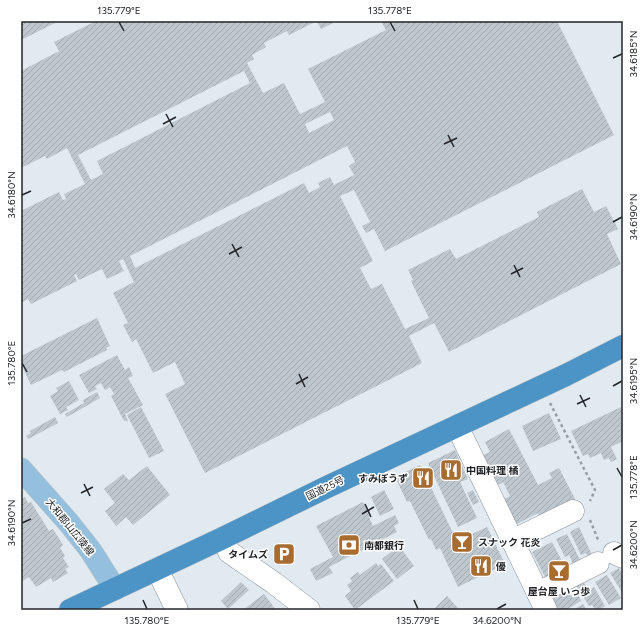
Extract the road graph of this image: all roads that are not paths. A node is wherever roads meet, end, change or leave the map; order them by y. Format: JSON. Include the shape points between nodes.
{"nodes":[{"id":1,"x":623,"y":346,"type":"edge"},
{"id":2,"x":457,"y":426,"type":"junction"},
{"id":3,"x":21,"y":469,"type":"edge"},
{"id":4,"x":584,"y":510,"type":"road end"},
{"id":5,"x":223,"y":538,"type":"junction"},
{"id":6,"x":512,"y":541,"type":"junction"},
{"id":7,"x":612,"y":558,"type":"edge"},
{"id":8,"x":157,"y":569,"type":"junction"},
{"id":9,"x":115,"y":589,"type":"junction"},
{"id":10,"x":542,"y":602,"type":"edge"},
{"id":11,"x":70,"y":610,"type":"edge"},
{"id":12,"x":177,"y":610,"type":"edge"},
{"id":13,"x":309,"y":610,"type":"edge"}],
"edges":[{"from":1,"to":2,"type":"highway","name":"国道25号"},
{"from":2,"to":5,"type":"highway","name":"国道25号"},
{"from":2,"to":6,"type":"street"},
{"from":3,"to":9,"type":"main road","name":"大和郡山広陵線","via":[[91,551]]},
{"from":4,"to":6,"type":"street"},
{"from":5,"to":8,"type":"highway","name":"国道25号"},
{"from":5,"to":13,"type":"street","via":[[229,552]]},
{"from":6,"to":10,"type":"street"},
{"from":7,"to":10,"type":"street"},
{"from":8,"to":9,"type":"highway","name":"国道25号"},
{"from":8,"to":12,"type":"street"},
{"from":9,"to":11,"type":"highway","name":"国道25号"}]}
